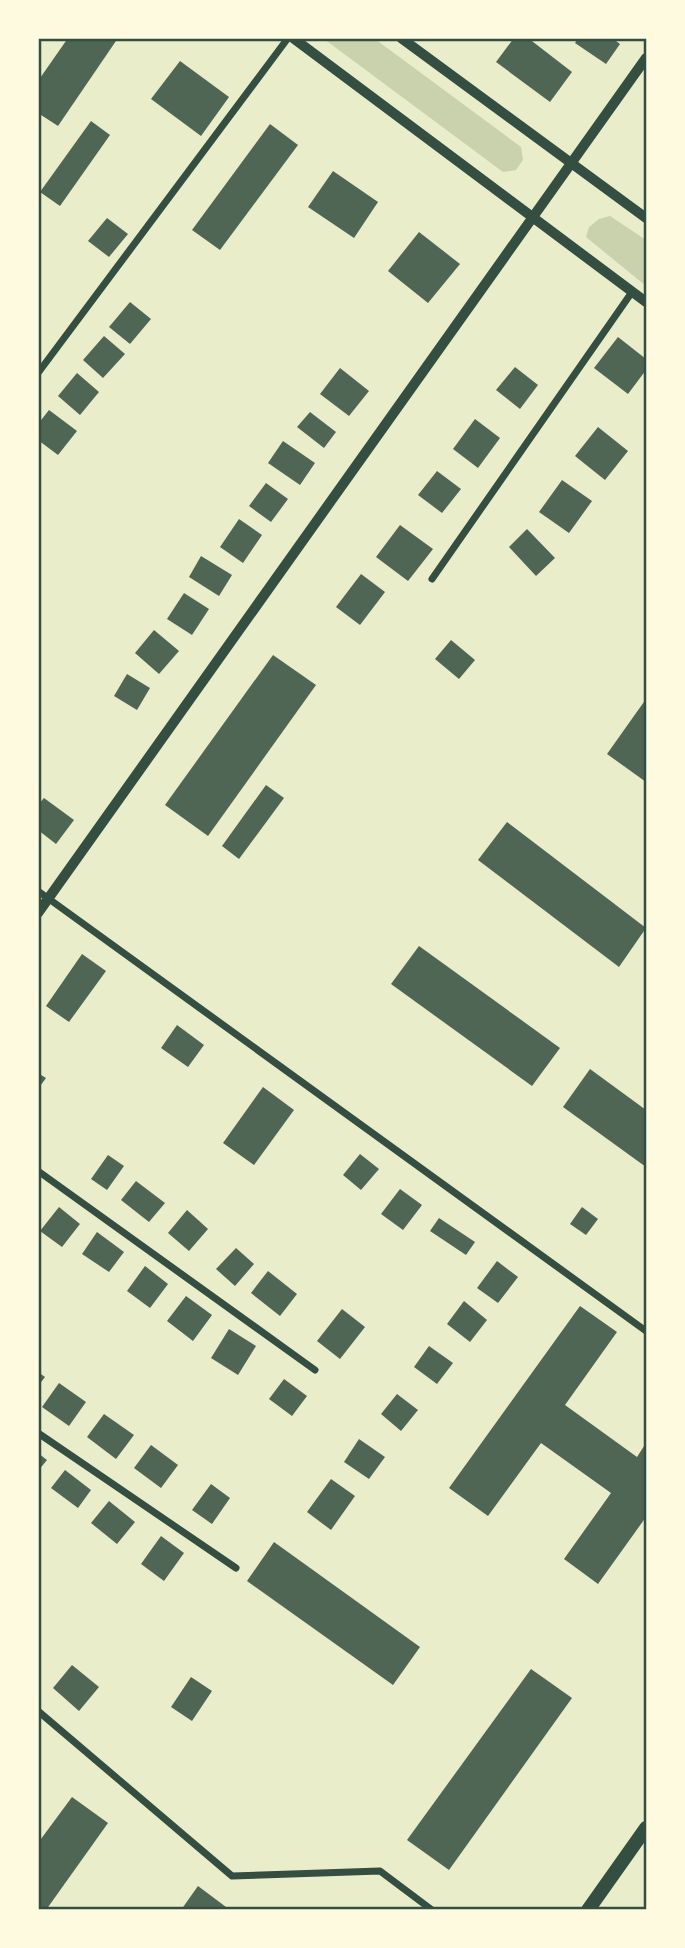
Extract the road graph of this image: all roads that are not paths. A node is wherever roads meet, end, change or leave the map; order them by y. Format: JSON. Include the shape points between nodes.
{"nodes":[{"id":1,"x":290,"y":38,"type":"edge"},
{"id":2,"x":401,"y":38,"type":"edge"},
{"id":3,"x":646,"y":58,"type":"edge"},
{"id":4,"x":572,"y":163,"type":"junction"},
{"id":5,"x":533,"y":218,"type":"junction"},
{"id":6,"x":646,"y":218,"type":"edge"},
{"id":7,"x":632,"y":292,"type":"junction"},
{"id":8,"x":646,"y":302,"type":"edge"},
{"id":9,"x":38,"y":373,"type":"edge"},
{"id":10,"x":432,"y":579,"type":"dead end"},
{"id":11,"x":38,"y":891,"type":"edge"},
{"id":12,"x":49,"y":899,"type":"junction"},
{"id":13,"x":38,"y":913,"type":"edge"},
{"id":14,"x":38,"y":1171,"type":"edge"},
{"id":15,"x":646,"y":1331,"type":"edge"},
{"id":16,"x":315,"y":1370,"type":"dead end"},
{"id":17,"x":38,"y":1433,"type":"edge"},
{"id":18,"x":236,"y":1568,"type":"dead end"},
{"id":19,"x":38,"y":1711,"type":"edge"},
{"id":20,"x":646,"y":1828,"type":"edge"},
{"id":21,"x":432,"y":1909,"type":"edge"},
{"id":22,"x":588,"y":1909,"type":"edge"}],
"edges":[{"from":1,"to":5,"type":"street"},
{"from":1,"to":9,"type":"street"},
{"from":2,"to":4,"type":"street"},
{"from":3,"to":4,"type":"street"},
{"from":4,"to":5,"type":"street"},
{"from":4,"to":6,"type":"street"},
{"from":5,"to":7,"type":"street"},
{"from":5,"to":12,"type":"street"},
{"from":7,"to":8,"type":"street"},
{"from":7,"to":10,"type":"street"},
{"from":11,"to":12,"type":"street"},
{"from":12,"to":13,"type":"street"},
{"from":12,"to":15,"type":"street"},
{"from":14,"to":16,"type":"street"},
{"from":17,"to":18,"type":"street"},
{"from":19,"to":21,"type":"street","via":[[232,1876],[380,1871]]},
{"from":20,"to":22,"type":"main road"}]}
